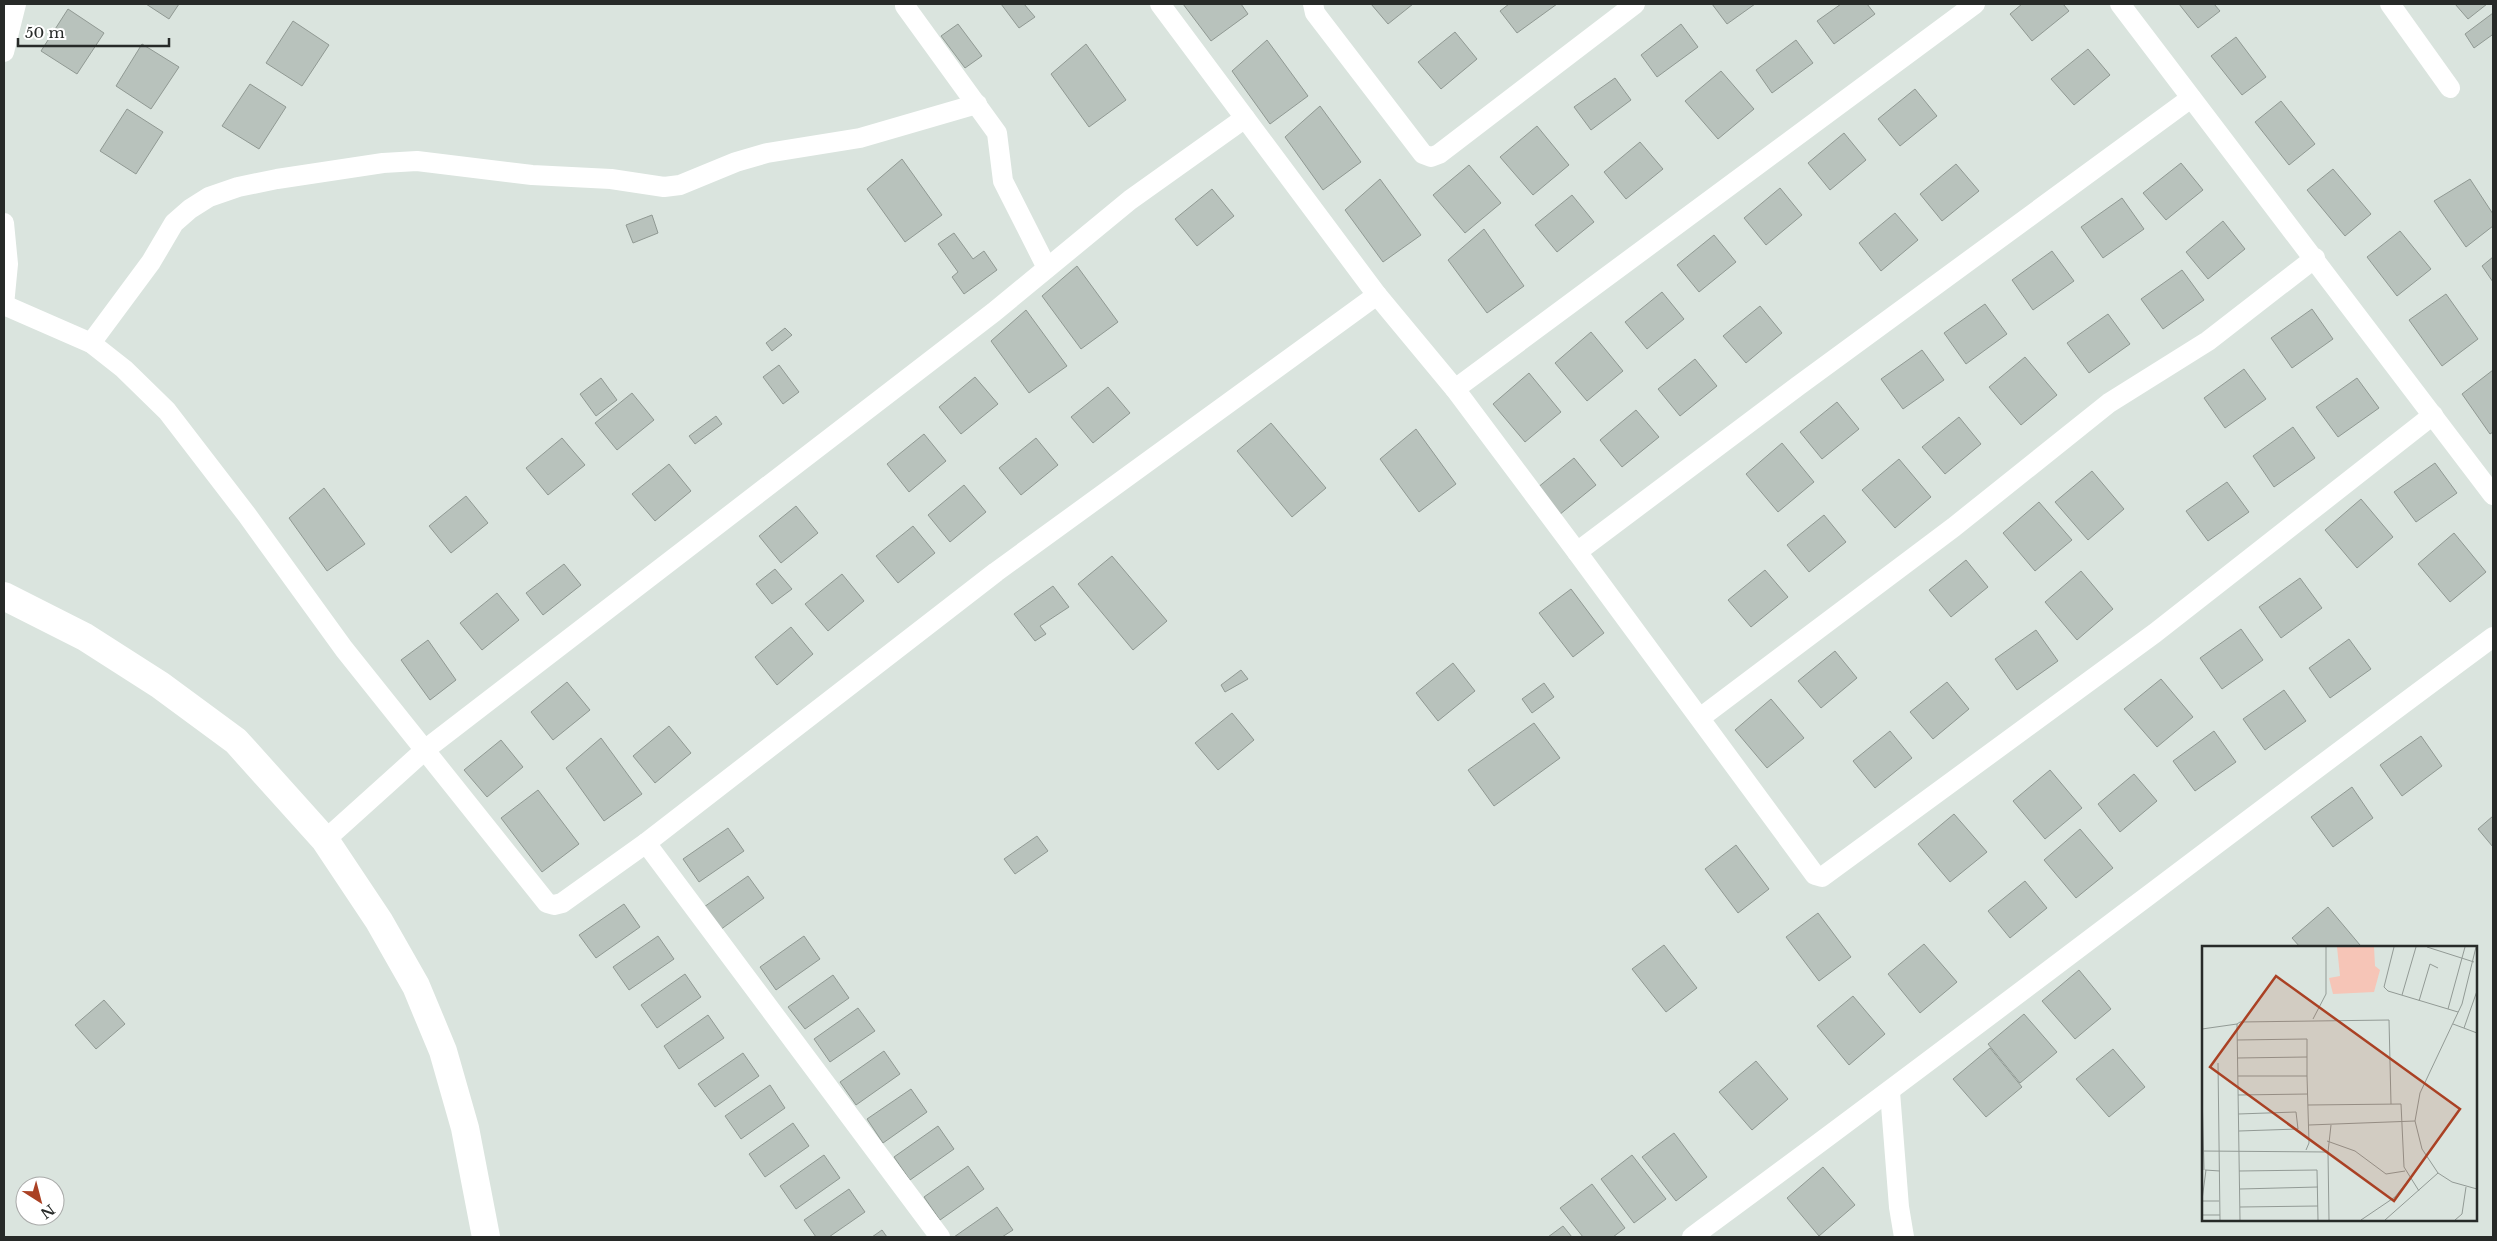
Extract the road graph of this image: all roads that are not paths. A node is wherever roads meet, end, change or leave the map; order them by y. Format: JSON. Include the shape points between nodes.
{"nodes":[{"id":1,"x":16,"y":4,"type":"edge"},
{"id":2,"x":1160,"y":4,"type":"edge"},
{"id":3,"x":1313,"y":4,"type":"edge"},
{"id":4,"x":1634,"y":4,"type":"edge"},
{"id":5,"x":1976,"y":4,"type":"edge"},
{"id":6,"x":2120,"y":4,"type":"edge"},
{"id":7,"x":2390,"y":4,"type":"edge"},
{"id":8,"x":906,"y":5,"type":"edge"},
{"id":9,"x":4,"y":52,"type":"edge"},
{"id":10,"x":2450,"y":88,"type":"dead end"},
{"id":11,"x":2191,"y":98,"type":"junction"},
{"id":12,"x":977,"y":104,"type":"junction"},
{"id":13,"x":1245,"y":118,"type":"junction"},
{"id":14,"x":4,"y":223,"type":"edge"},
{"id":15,"x":2315,"y":258,"type":"junction"},
{"id":16,"x":1048,"y":268,"type":"junction"},
{"id":17,"x":1377,"y":295,"type":"junction"},
{"id":18,"x":4,"y":305,"type":"edge"},
{"id":19,"x":91,"y":343,"type":"junction"},
{"id":20,"x":1455,"y":389,"type":"junction"},
{"id":21,"x":2432,"y":415,"type":"junction"},
{"id":22,"x":2493,"y":495,"type":"edge"},
{"id":23,"x":1576,"y":552,"type":"junction"},
{"id":24,"x":4,"y":596,"type":"edge"},
{"id":25,"x":2493,"y":637,"type":"edge"},
{"id":26,"x":1700,"y":718,"type":"junction"},
{"id":27,"x":426,"y":749,"type":"junction"},
{"id":28,"x":325,"y":840,"type":"junction"},
{"id":29,"x":646,"y":842,"type":"junction"},
{"id":30,"x":1890,"y":1092,"type":"junction"},
{"id":31,"x":486,"y":1237,"type":"edge"},
{"id":32,"x":940,"y":1237,"type":"edge"},
{"id":33,"x":1692,"y":1237,"type":"edge"},
{"id":34,"x":1904,"y":1237,"type":"edge"}],
"edges":[{"from":1,"to":9,"type":"street"},
{"from":2,"to":13,"type":"street"},
{"from":3,"to":4,"type":"street","via":[[1315,13],[1423,154],[1430,157],[1439,154]]},
{"from":5,"to":20,"type":"street"},
{"from":6,"to":11,"type":"street"},
{"from":7,"to":10,"type":"street"},
{"from":8,"to":12,"type":"street"},
{"from":11,"to":15,"type":"street"},
{"from":11,"to":23,"type":"street"},
{"from":12,"to":16,"type":"street","via":[[997,133],[1003,181]]},
{"from":12,"to":19,"type":"street","via":[[860,138],[767,153],[680,185],[664,187],[612,179],[532,175],[417,161],[383,163],[238,187],[190,208],[174,224],[151,262]]},
{"from":13,"to":16,"type":"street","via":[[1130,200]]},
{"from":13,"to":17,"type":"street"},
{"from":14,"to":18,"type":"street","via":[[8,264]]},
{"from":15,"to":21,"type":"street"},
{"from":15,"to":26,"type":"street","via":[[2208,341],[2109,403],[1925,550]]},
{"from":16,"to":27,"type":"street"},
{"from":17,"to":20,"type":"street"},
{"from":17,"to":29,"type":"street","via":[[996,572]]},
{"from":18,"to":19,"type":"street"},
{"from":19,"to":27,"type":"street","via":[[124,369],[167,411],[344,649]]},
{"from":20,"to":23,"type":"street"},
{"from":21,"to":22,"type":"street"},
{"from":21,"to":26,"type":"street","via":[[2155,633],[1822,877],[1815,875]]},
{"from":23,"to":26,"type":"street"},
{"from":24,"to":28,"type":"street","via":[[102,648],[160,685],[236,741]]},
{"from":25,"to":30,"type":"street"},
{"from":27,"to":28,"type":"street"},
{"from":27,"to":29,"type":"street","via":[[547,902],[554,905],[562,903]]},
{"from":28,"to":31,"type":"street","via":[[379,921],[416,986],[443,1051],[465,1128]]},
{"from":29,"to":32,"type":"street"},
{"from":30,"to":33,"type":"street"},
{"from":30,"to":34,"type":"street","via":[[1898,1207]]}]}
